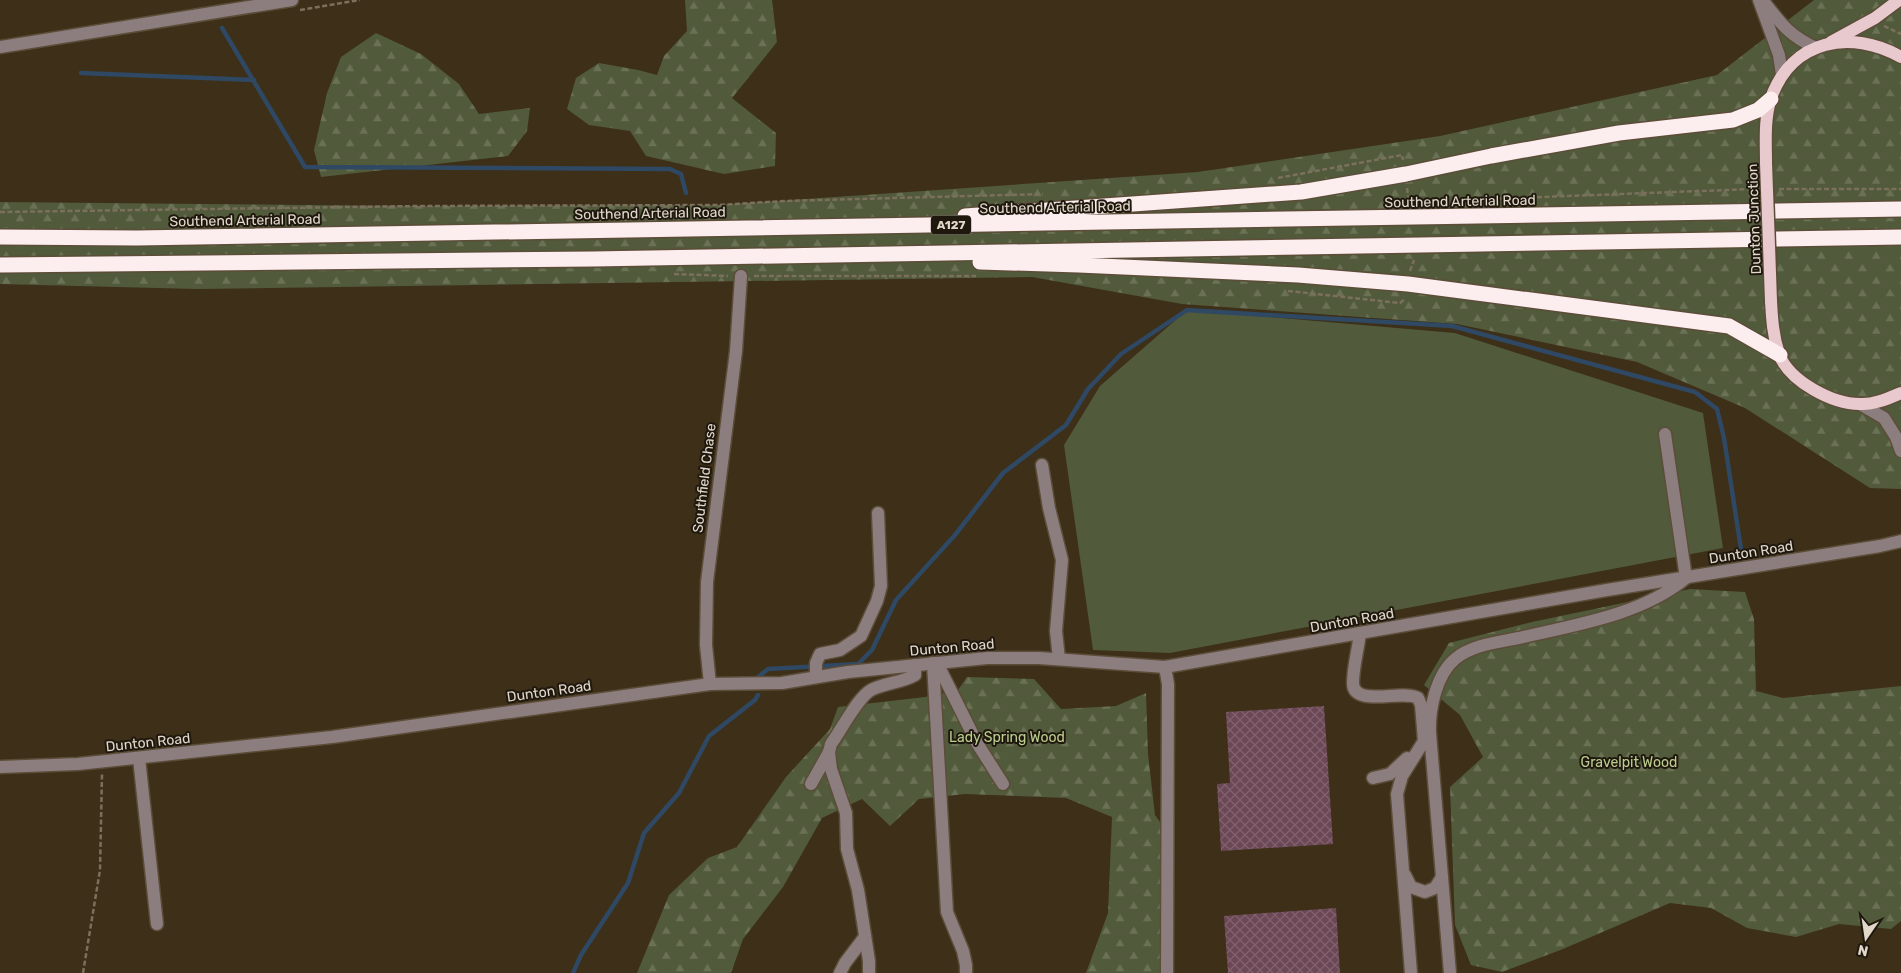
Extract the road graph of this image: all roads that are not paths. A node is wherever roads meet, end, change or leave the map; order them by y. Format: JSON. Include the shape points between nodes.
{"nodes":[{"id":1,"x":292,"y":0,"type":"edge"},
{"id":2,"x":1761,"y":0,"type":"edge"},
{"id":3,"x":1899,"y":0,"type":"edge"},
{"id":4,"x":0,"y":46,"type":"edge"},
{"id":5,"x":1821,"y":46,"type":"junction"},
{"id":6,"x":1901,"y":57,"type":"edge"},
{"id":7,"x":1782,"y":75,"type":"junction"},
{"id":8,"x":1771,"y":99,"type":"junction"},
{"id":9,"x":1901,"y":210,"type":"edge"},
{"id":10,"x":830,"y":227,"type":"junction"},
{"id":11,"x":0,"y":237,"type":"edge"},
{"id":12,"x":1901,"y":237,"type":"edge"},
{"id":13,"x":742,"y":256,"type":"junction"},
{"id":14,"x":0,"y":265,"type":"edge"},
{"id":15,"x":741,"y":276,"type":"road end"},
{"id":16,"x":1780,"y":355,"type":"junction"},
{"id":17,"x":1901,"y":393,"type":"edge"},
{"id":18,"x":1860,"y":404,"type":"junction"},
{"id":19,"x":1665,"y":434,"type":"dead end"},
{"id":20,"x":1901,"y":451,"type":"edge"},
{"id":21,"x":1042,"y":465,"type":"dead end"},
{"id":22,"x":878,"y":513,"type":"dead end"},
{"id":23,"x":1901,"y":541,"type":"edge"},
{"id":24,"x":1686,"y":578,"type":"junction"},
{"id":25,"x":1360,"y":634,"type":"junction"},
{"id":26,"x":1059,"y":659,"type":"junction"},
{"id":27,"x":935,"y":663,"type":"junction"},
{"id":28,"x":915,"y":665,"type":"junction"},
{"id":29,"x":1165,"y":667,"type":"junction"},
{"id":30,"x":816,"y":677,"type":"junction"},
{"id":31,"x":710,"y":684,"type":"junction"},
{"id":32,"x":1424,"y":733,"type":"junction"},
{"id":33,"x":829,"y":752,"type":"junction"},
{"id":34,"x":139,"y":758,"type":"junction"},
{"id":35,"x":0,"y":767,"type":"edge"},
{"id":36,"x":1374,"y":778,"type":"dead end"},
{"id":37,"x":811,"y":784,"type":"dead end"},
{"id":38,"x":1003,"y":784,"type":"dead end"},
{"id":39,"x":1404,"y":872,"type":"junction"},
{"id":40,"x":1442,"y":877,"type":"junction"},
{"id":41,"x":157,"y":924,"type":"dead end"},
{"id":42,"x":864,"y":938,"type":"junction"},
{"id":43,"x":840,"y":973,"type":"edge"},
{"id":44,"x":869,"y":973,"type":"edge"},
{"id":45,"x":966,"y":973,"type":"edge"},
{"id":46,"x":1167,"y":973,"type":"edge"},
{"id":47,"x":1411,"y":973,"type":"edge"},
{"id":48,"x":1450,"y":973,"type":"edge"}],
"edges":[{"from":1,"to":4,"type":"street"},
{"from":2,"to":5,"type":"street","via":[[1785,29],[1803,42]]},
{"from":2,"to":7,"type":"street","via":[[1779,55]]},
{"from":3,"to":5,"type":"main road","via":[[1875,18]]},
{"from":5,"to":6,"type":"main road","name":"Dunton Junction","via":[[1858,42],[1886,49]]},
{"from":5,"to":7,"type":"main road","name":"Dunton Junction","via":[[1796,61]]},
{"from":7,"to":8,"type":"main road","name":"Dunton Junction"},
{"from":8,"to":10,"type":"highway","via":[[1758,110],[1733,120],[1619,133],[1301,192]]},
{"from":8,"to":16,"type":"main road","name":"Dunton Junction","bridge":true,"via":[[1766,127],[1766,163],[1773,331]]},
{"from":9,"to":10,"type":"highway","name":"Southend Arterial Road","number":"A127"},
{"from":10,"to":11,"type":"highway","name":"Southend Arterial Road","number":"A127","via":[[137,238]]},
{"from":12,"to":13,"type":"highway","number":"A127"},
{"from":13,"to":14,"type":"highway","number":"A127"},
{"from":13,"to":16,"type":"highway","via":[[1079,264],[1408,284],[1729,326]]},
{"from":15,"to":31,"type":"street","name":"Southfield Chase","via":[[736,351],[707,582],[706,645]]},
{"from":16,"to":18,"type":"main road","name":"Dunton Junction","via":[[1790,372],[1812,389]]},
{"from":17,"to":18,"type":"main road","name":"Dunton Junction"},
{"from":18,"to":20,"type":"street","via":[[1884,418]]},
{"from":19,"to":24,"type":"street"},
{"from":21,"to":26,"type":"street","via":[[1062,560],[1056,631]]},
{"from":22,"to":30,"type":"street","via":[[881,586],[877,601],[861,636],[840,650],[820,654]]},
{"from":23,"to":24,"type":"street","name":"Dunton Road"},
{"from":24,"to":25,"type":"street","name":"Dunton Road"},
{"from":24,"to":40,"type":"street","via":[[1643,604],[1479,647],[1463,653],[1447,667],[1435,696],[1430,726]]},
{"from":25,"to":29,"type":"street","name":"Dunton Road"},
{"from":25,"to":32,"type":"street","via":[[1353,684],[1355,690],[1366,697],[1406,694],[1417,697]]},
{"from":26,"to":27,"type":"street","name":"Dunton Road","via":[[987,658]]},
{"from":26,"to":29,"type":"street","name":"Dunton Road"},
{"from":27,"to":28,"type":"street","name":"Dunton Road"},
{"from":27,"to":38,"type":"street","via":[[977,743]]},
{"from":27,"to":45,"type":"street","via":[[947,912],[963,951]]},
{"from":28,"to":30,"type":"street","name":"Dunton Road"},
{"from":28,"to":33,"type":"street","via":[[915,676],[870,691],[861,698]]},
{"from":29,"to":46,"type":"street","via":[[1168,684]]},
{"from":30,"to":31,"type":"street","name":"Dunton Road","via":[[782,683]]},
{"from":31,"to":34,"type":"street","name":"Dunton Road","via":[[332,737]]},
{"from":32,"to":36,"type":"street","via":[[1394,771]]},
{"from":32,"to":39,"type":"street","via":[[1422,745],[1402,776],[1397,794]]},
{"from":33,"to":37,"type":"street"},
{"from":33,"to":42,"type":"street","via":[[831,770],[846,813],[847,850],[858,890]]},
{"from":34,"to":35,"type":"street","name":"Dunton Road"},
{"from":34,"to":41,"type":"street"},
{"from":39,"to":40,"type":"street","via":[[1411,887],[1425,892],[1435,888]]},
{"from":39,"to":47,"type":"street"},
{"from":40,"to":48,"type":"street"},
{"from":42,"to":43,"type":"street"},
{"from":42,"to":44,"type":"street"}]}
